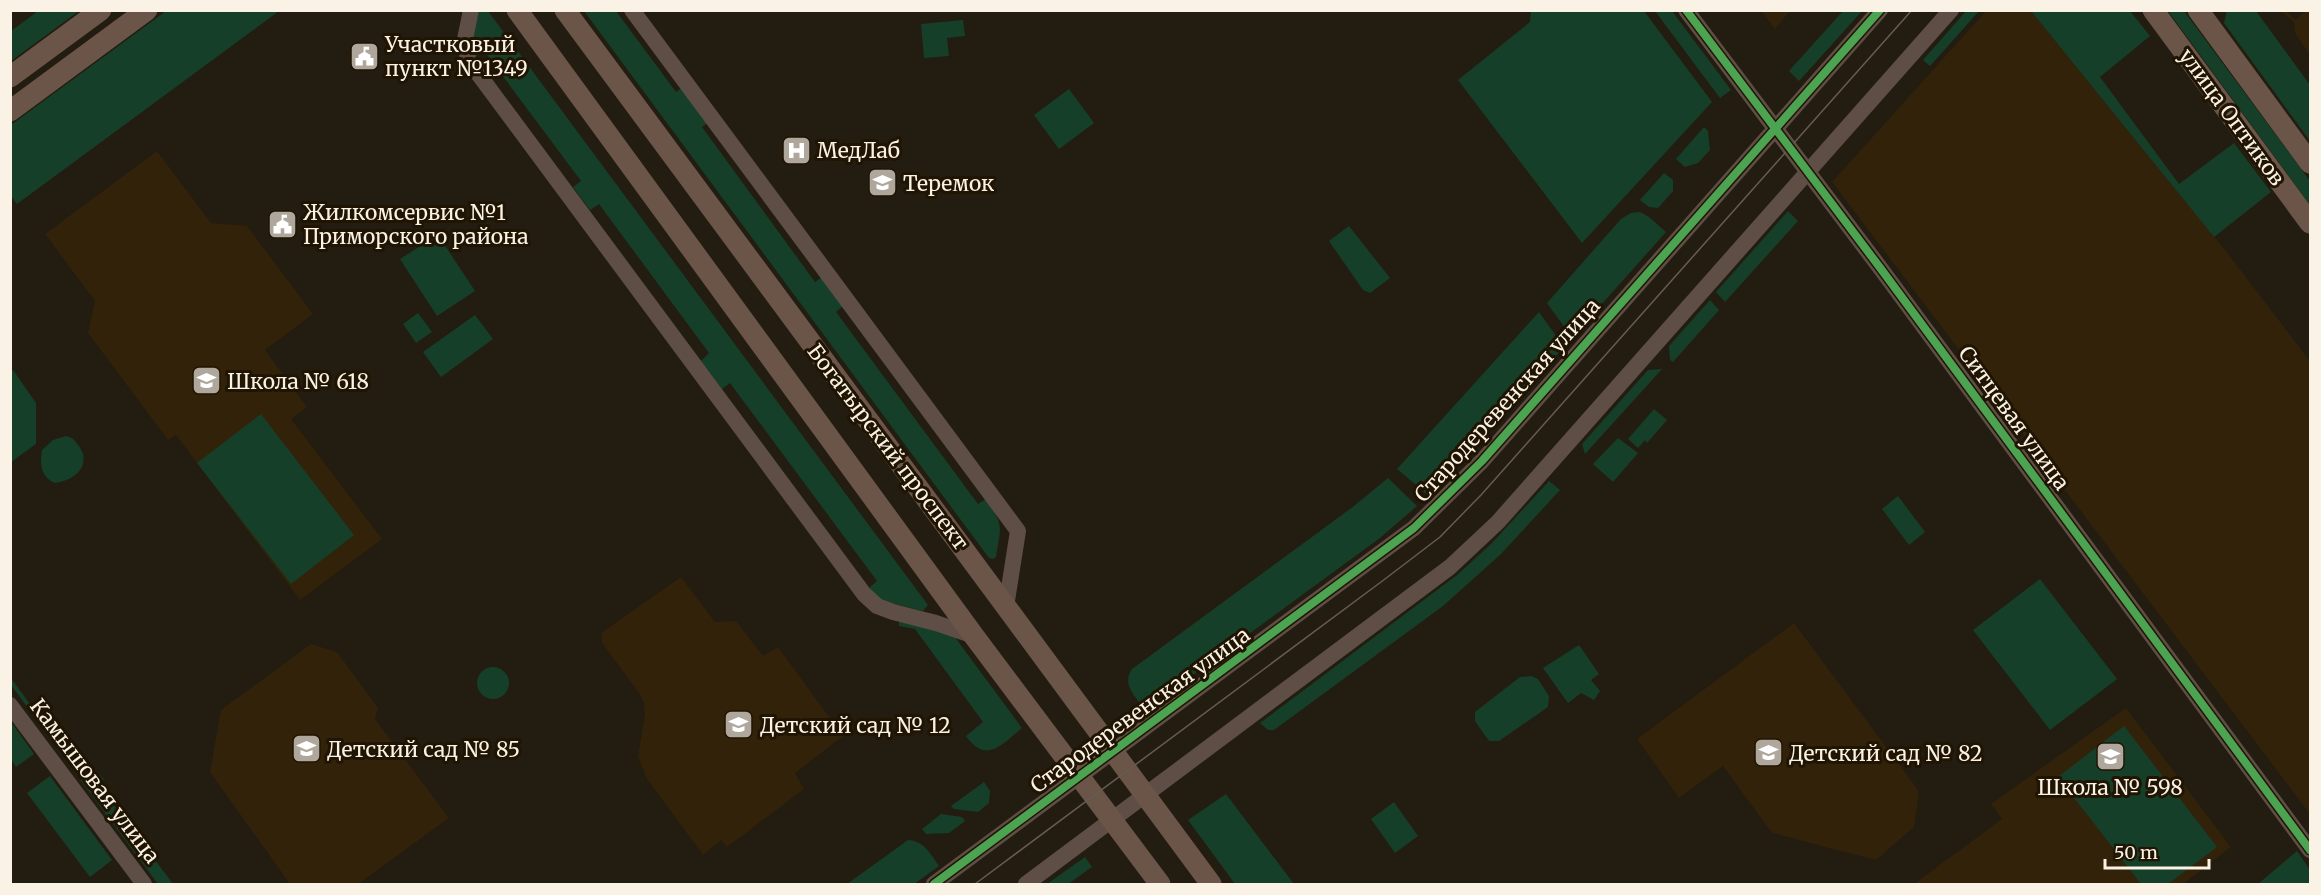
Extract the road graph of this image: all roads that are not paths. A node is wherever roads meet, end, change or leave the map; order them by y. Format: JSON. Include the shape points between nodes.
{"nodes":[{"id":1,"x":101,"y":10,"type":"edge"},
{"id":2,"x":147,"y":10,"type":"edge"},
{"id":3,"x":471,"y":10,"type":"edge"},
{"id":4,"x":517,"y":10,"type":"edge"},
{"id":5,"x":565,"y":10,"type":"edge"},
{"id":6,"x":632,"y":10,"type":"edge"},
{"id":7,"x":1686,"y":10,"type":"edge"},
{"id":8,"x":1880,"y":10,"type":"edge"},
{"id":9,"x":1951,"y":10,"type":"edge"},
{"id":10,"x":2153,"y":10,"type":"edge"},
{"id":11,"x":2198,"y":10,"type":"edge"},
{"id":12,"x":10,"y":77,"type":"edge"},
{"id":13,"x":10,"y":111,"type":"edge"},
{"id":14,"x":1775,"y":130,"type":"junction"},
{"id":15,"x":2310,"y":163,"type":"edge"},
{"id":16,"x":1808,"y":172,"type":"junction"},
{"id":17,"x":2310,"y":223,"type":"edge"},
{"id":18,"x":1006,"y":607,"type":"junction"},
{"id":19,"x":974,"y":636,"type":"junction"},
{"id":20,"x":10,"y":705,"type":"edge"},
{"id":21,"x":1113,"y":752,"type":"junction"},
{"id":22,"x":1080,"y":777,"type":"junction"},
{"id":23,"x":1146,"y":796,"type":"junction"},
{"id":24,"x":1112,"y":820,"type":"junction"},
{"id":25,"x":2310,"y":850,"type":"edge"},
{"id":26,"x":144,"y":885,"type":"edge"},
{"id":27,"x":934,"y":885,"type":"edge"},
{"id":28,"x":1026,"y":885,"type":"edge"},
{"id":29,"x":1160,"y":885,"type":"edge"},
{"id":30,"x":1211,"y":885,"type":"edge"}],
"edges":[{"from":1,"to":12,"type":"main road"},
{"from":2,"to":13,"type":"main road"},
{"from":3,"to":19,"type":"street","via":[[465,39],[468,60],[864,594],[877,606]]},
{"from":4,"to":19,"type":"main road","name":"Богатырский проспект"},
{"from":5,"to":18,"type":"main road","name":"Богатырский проспект"},
{"from":6,"to":18,"type":"street","via":[[1018,531]]},
{"from":7,"to":14,"type":"street","name":"Ситцевая улица"},
{"from":8,"to":14,"type":"street","name":"Стародеревенская улица"},
{"from":9,"to":16,"type":"street"},
{"from":10,"to":17,"type":"main road","name":"улица Оптиков"},
{"from":11,"to":15,"type":"main road","name":"улица Оптиков"},
{"from":14,"to":16,"type":"street","name":"Ситцевая улица"},
{"from":14,"to":21,"type":"street","name":"Стародеревенская улица","via":[[1482,461],[1414,528]]},
{"from":16,"to":23,"type":"street","via":[[1498,522],[1450,567]]},
{"from":16,"to":25,"type":"street","name":"Ситцевая улица"},
{"from":18,"to":21,"type":"main road","name":"Богатырский проспект"},
{"from":19,"to":22,"type":"main road","name":"Богатырский проспект"},
{"from":20,"to":26,"type":"street","name":"Камышовая улица"},
{"from":21,"to":22,"type":"street","name":"Стародеревенская улица"},
{"from":21,"to":23,"type":"main road","name":"Богатырский проспект"},
{"from":22,"to":24,"type":"main road","name":"Богатырский проспект"},
{"from":22,"to":27,"type":"street","name":"Стародеревенская улица"},
{"from":23,"to":24,"type":"street"},
{"from":23,"to":30,"type":"main road","name":"Богатырский проспект"},
{"from":24,"to":28,"type":"street"},
{"from":24,"to":29,"type":"main road","name":"Богатырский проспект"}]}
